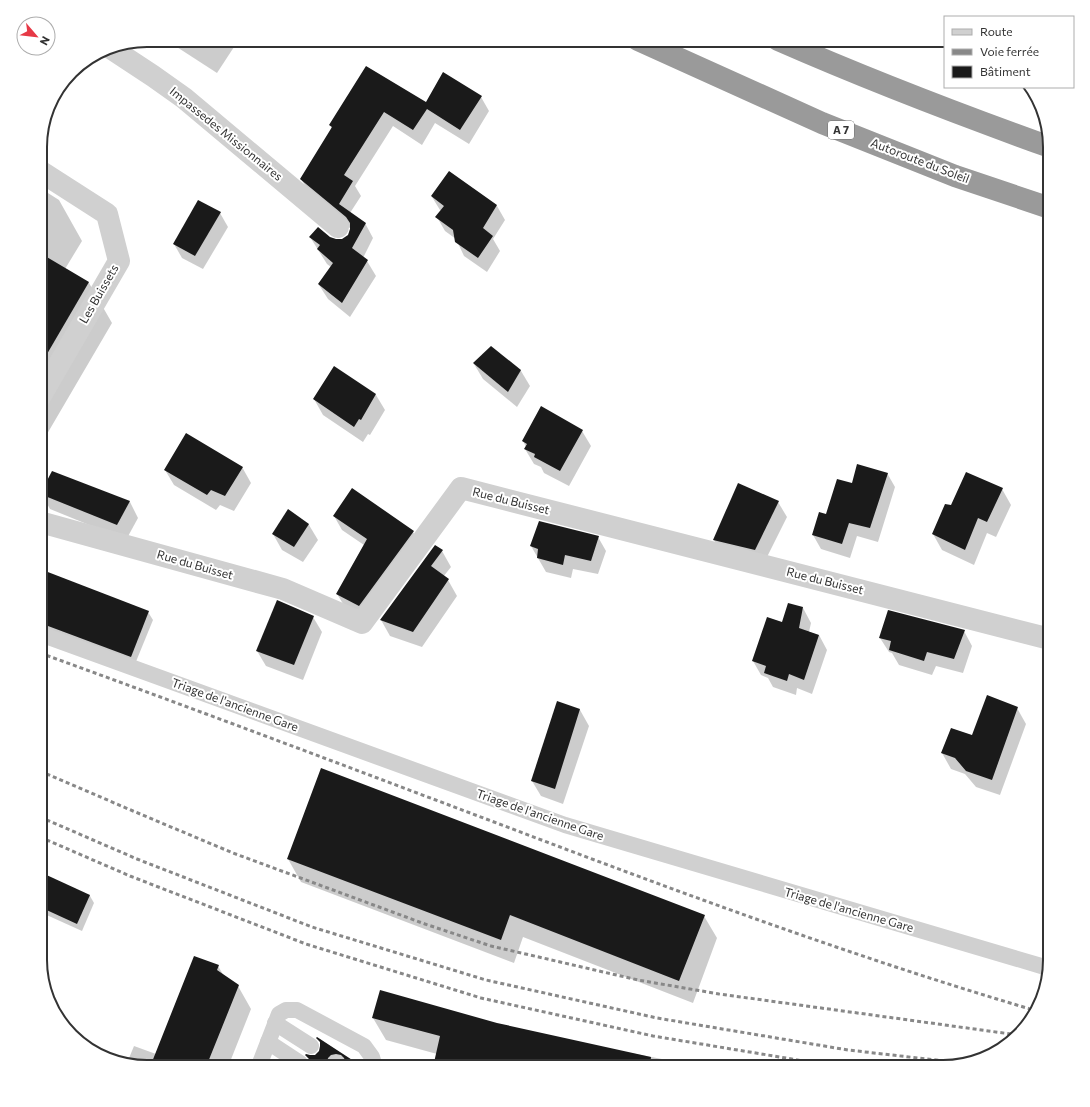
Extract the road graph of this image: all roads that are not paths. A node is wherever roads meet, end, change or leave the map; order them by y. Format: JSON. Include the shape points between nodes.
{"nodes":[{"id":1,"x":654,"y":47,"type":"edge"},
{"id":2,"x":794,"y":47,"type":"edge"},
{"id":3,"x":116,"y":52,"type":"edge"},
{"id":4,"x":1043,"y":144,"type":"edge"},
{"id":5,"x":47,"y":176,"type":"edge"},
{"id":6,"x":1043,"y":206,"type":"edge"},
{"id":7,"x":338,"y":226,"type":"dead end"},
{"id":8,"x":47,"y":385,"type":"edge"},
{"id":9,"x":47,"y":524,"type":"edge"},
{"id":10,"x":1043,"y":636,"type":"edge"},
{"id":11,"x":47,"y":637,"type":"edge"},
{"id":12,"x":1043,"y":966,"type":"edge"},
{"id":13,"x":275,"y":1023,"type":"junction"},
{"id":14,"x":268,"y":1042,"type":"junction"},
{"id":15,"x":311,"y":1046,"type":"dead end"},
{"id":16,"x":261,"y":1060,"type":"edge"},
{"id":17,"x":295,"y":1060,"type":"edge"},
{"id":18,"x":373,"y":1060,"type":"edge"}],
"edges":[{"from":1,"to":6,"type":"highway","name":"Autoroute du Soleil","number":"A 7","via":[[822,123],[955,176]]},
{"from":2,"to":4,"type":"highway","via":[[838,67]]},
{"from":3,"to":7,"type":"street","name":"Impassedes Missionnaires","via":[[184,98]]},
{"from":5,"to":8,"type":"street","name":"Les Buissets","via":[[107,214],[119,261]]},
{"from":9,"to":10,"type":"street","name":"Rue du Buisset","via":[[283,589],[362,623],[461,488]]},
{"from":11,"to":12,"type":"lane","name":"Triage de l'ancienne Gare","via":[[565,826]]},
{"from":13,"to":14,"type":"lane"},
{"from":13,"to":15,"type":"lane"},
{"from":13,"to":18,"type":"lane","via":[[279,1014],[286,1010],[297,1010],[364,1046]]},
{"from":14,"to":16,"type":"lane"},
{"from":14,"to":17,"type":"lane"}]}
